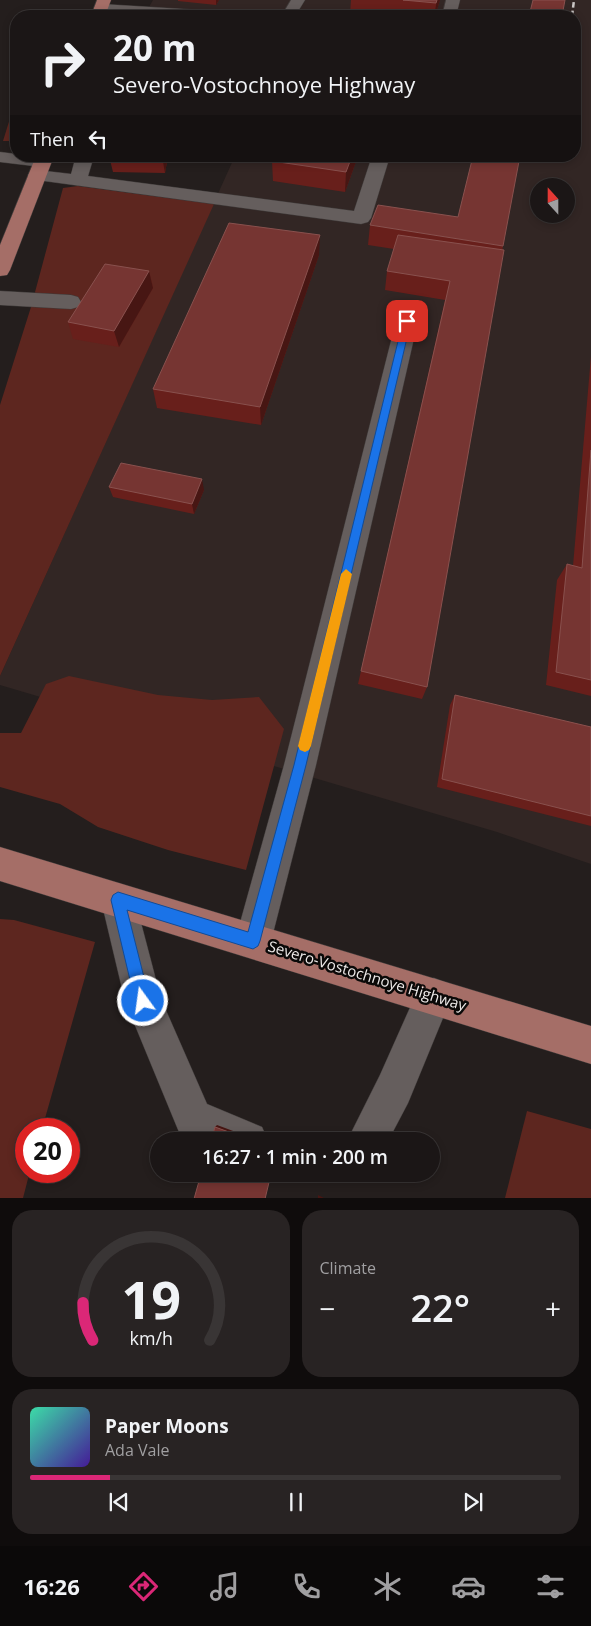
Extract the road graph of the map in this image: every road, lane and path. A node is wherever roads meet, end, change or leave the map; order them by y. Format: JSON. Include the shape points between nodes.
{"nodes":[{"id":1,"x":101,"y":8,"type":"edge"},
{"id":2,"x":231,"y":8,"type":"edge"},
{"id":3,"x":83,"y":162,"type":"edge"},
{"id":4,"x":379,"y":162,"type":"edge"},
{"id":5,"x":41,"y":164,"type":"edge"},
{"id":6,"x":78,"y":180,"type":"junction"},
{"id":7,"x":0,"y":270,"type":"edge"},
{"id":8,"x":0,"y":298,"type":"edge"},
{"id":9,"x":72,"y":302,"type":"dead end"},
{"id":10,"x":407,"y":321,"type":"dead end"},
{"id":11,"x":0,"y":864,"type":"edge"},
{"id":12,"x":118,"y":900,"type":"junction"},
{"id":13,"x":253,"y":941,"type":"junction"},
{"id":14,"x":434,"y":996,"type":"junction"},
{"id":15,"x":591,"y":1045,"type":"edge"},
{"id":16,"x":226,"y":1132,"type":"edge"},
{"id":17,"x":371,"y":1132,"type":"edge"}],
"edges":[{"from":1,"to":2,"type":"lane"},
{"from":3,"to":6,"type":"lane"},
{"from":4,"to":6,"type":"lane","via":[[361,218]]},
{"from":5,"to":6,"type":"lane"},
{"from":5,"to":7,"type":"main road"},
{"from":8,"to":9,"type":"lane"},
{"from":10,"to":13,"type":"lane","via":[[300,765]]},
{"from":11,"to":12,"type":"main road","name":"Severo-Vostochnoye Highway"},
{"from":12,"to":13,"type":"main road","name":"Severo-Vostochnoye Highway"},
{"from":12,"to":16,"type":"lane","via":[[143,1001],[193,1118]]},
{"from":13,"to":14,"type":"main road","name":"Severo-Vostochnoye Highway"},
{"from":14,"to":15,"type":"main road","name":"Severo-Vostochnoye Highway"},
{"from":14,"to":17,"type":"lane","via":[[394,1089]]}]}
